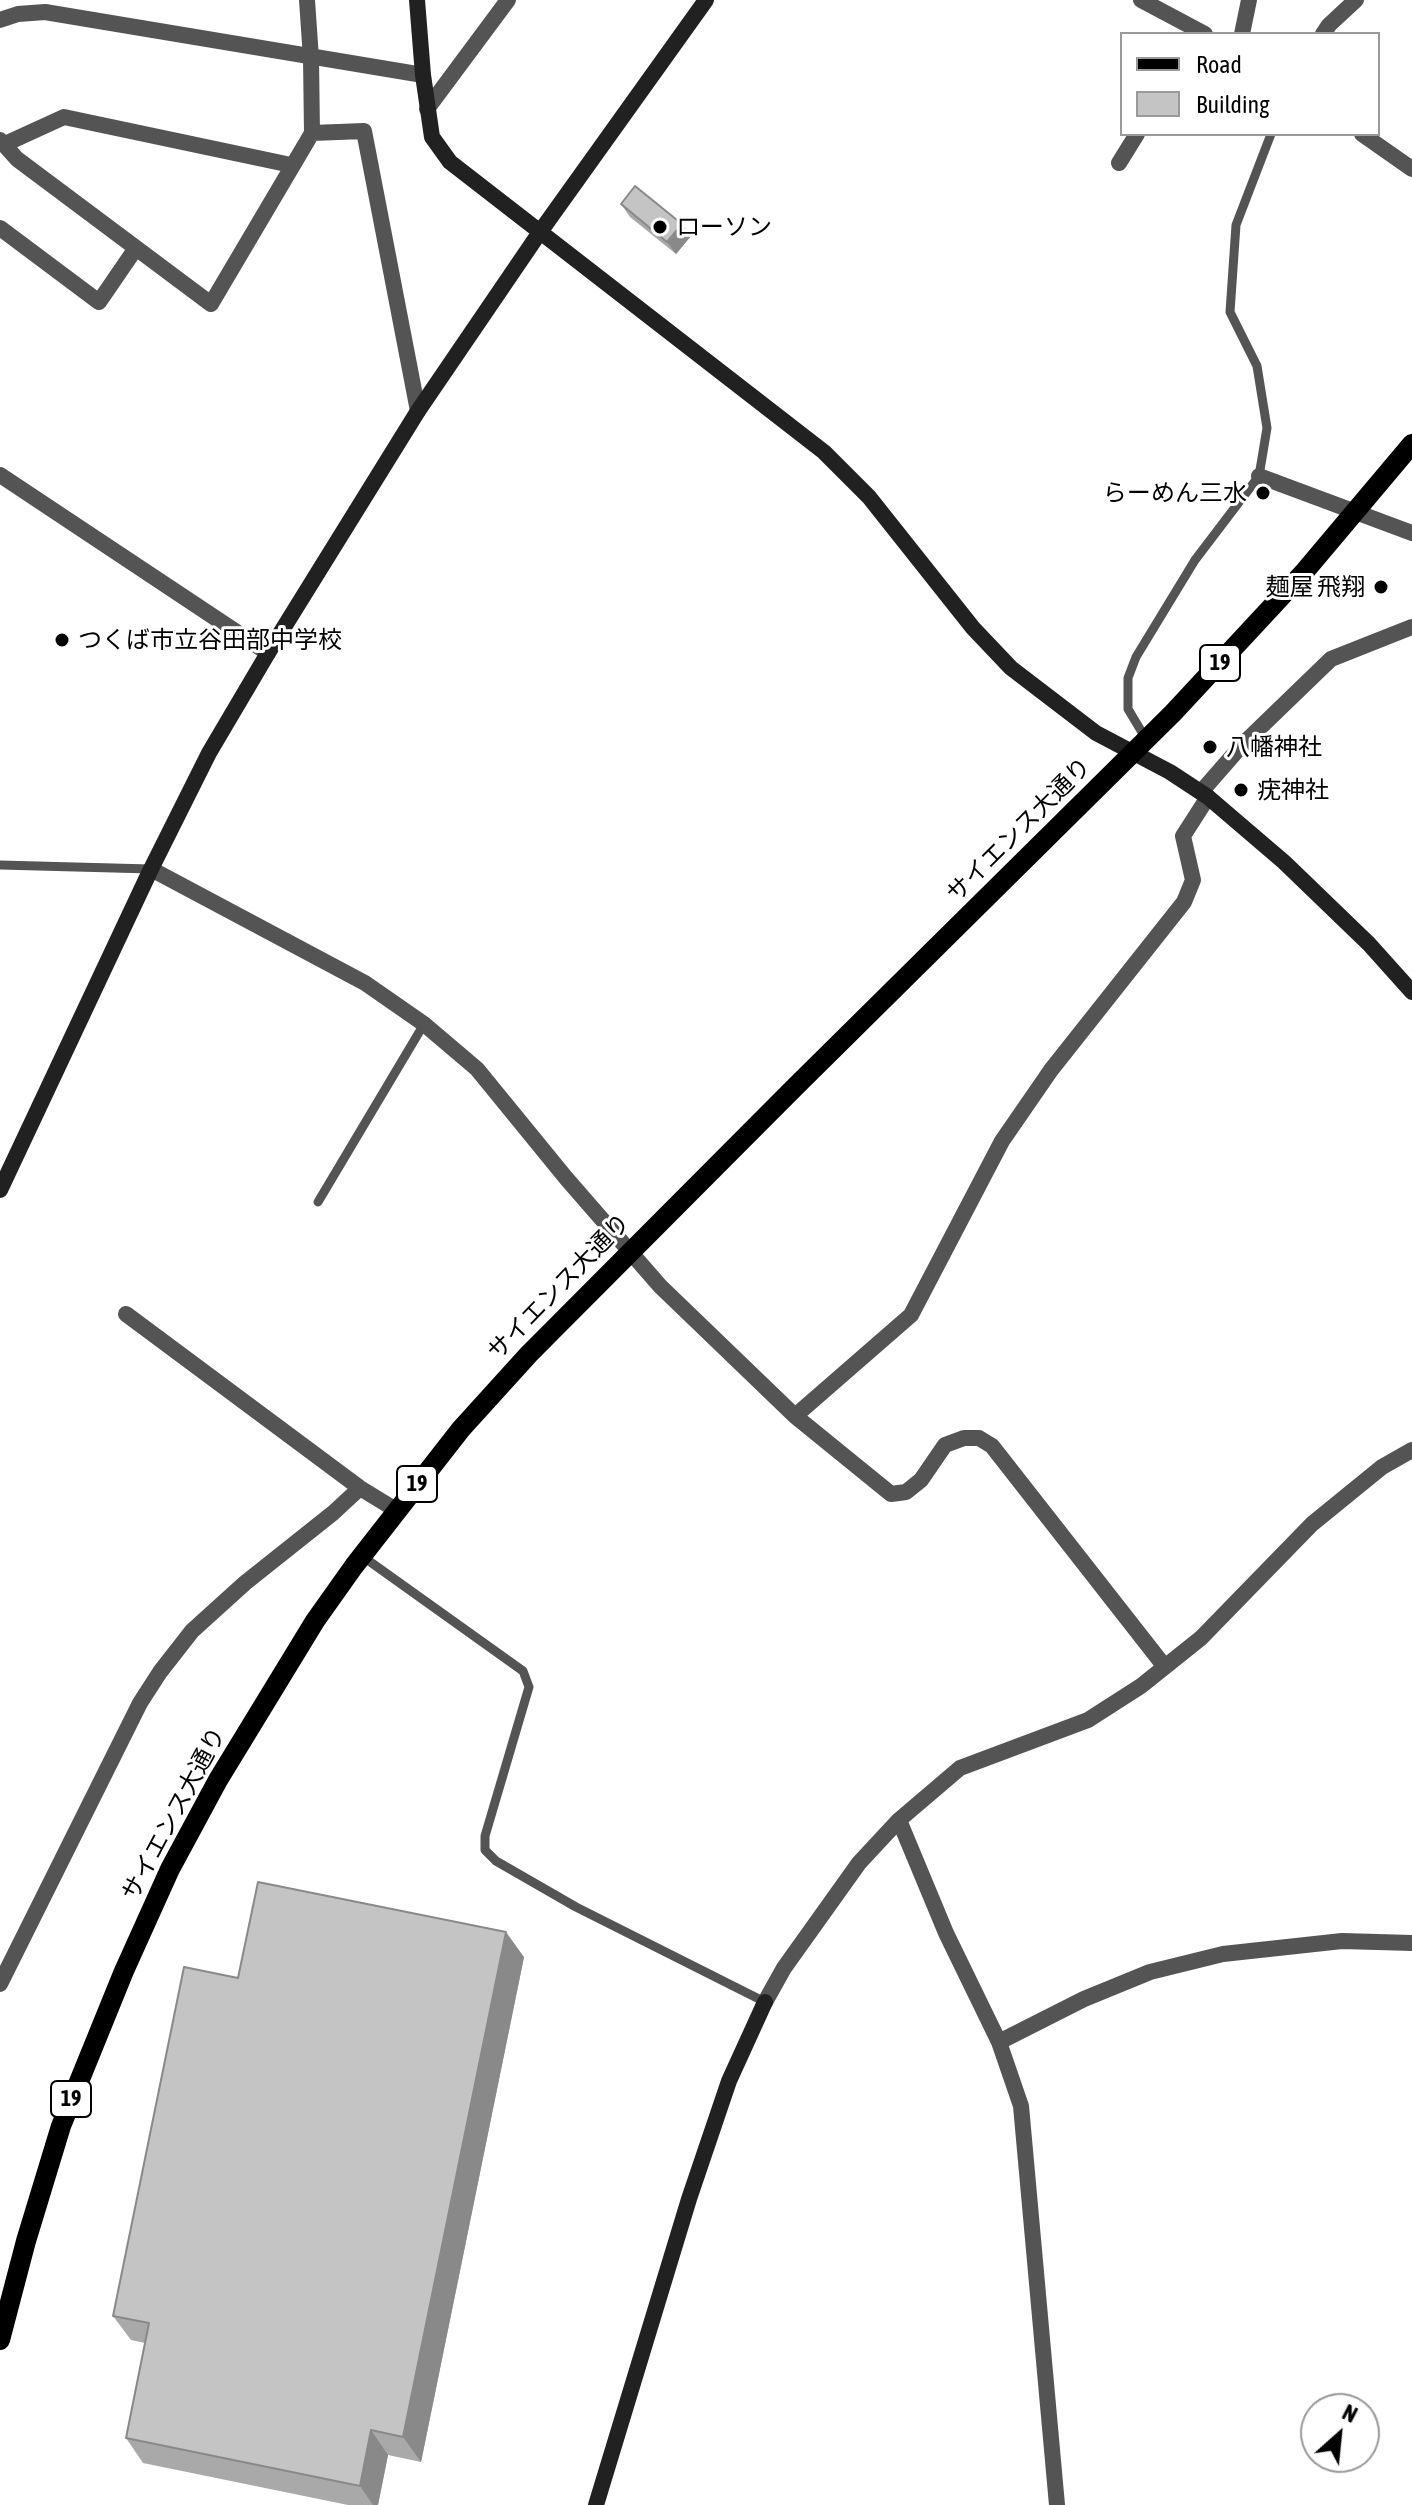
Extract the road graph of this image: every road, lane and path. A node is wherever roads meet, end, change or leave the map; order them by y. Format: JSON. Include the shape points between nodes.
{"nodes":[{"id":1,"x":307,"y":0,"type":"edge"},
{"id":2,"x":417,"y":0,"type":"edge"},
{"id":3,"x":508,"y":0,"type":"edge"},
{"id":4,"x":706,"y":0,"type":"edge"},
{"id":5,"x":1141,"y":0,"type":"edge"},
{"id":6,"x":1249,"y":0,"type":"edge"},
{"id":7,"x":1356,"y":0,"type":"edge"},
{"id":8,"x":0,"y":20,"type":"edge"},
{"id":9,"x":1200,"y":32,"type":"edge"},
{"id":10,"x":1242,"y":32,"type":"edge"},
{"id":11,"x":1324,"y":32,"type":"edge"},
{"id":12,"x":311,"y":58,"type":"junction"},
{"id":13,"x":423,"y":75,"type":"junction"},
{"id":14,"x":427,"y":109,"type":"junction"},
{"id":15,"x":312,"y":133,"type":"junction"},
{"id":16,"x":1136,"y":136,"type":"edge"},
{"id":17,"x":1270,"y":136,"type":"edge"},
{"id":18,"x":1365,"y":136,"type":"edge"},
{"id":19,"x":2,"y":142,"type":"edge"},
{"id":20,"x":1119,"y":163,"type":"dead end"},
{"id":21,"x":291,"y":165,"type":"junction"},
{"id":22,"x":1412,"y":169,"type":"edge"},
{"id":23,"x":0,"y":228,"type":"edge"},
{"id":24,"x":540,"y":232,"type":"junction"},
{"id":25,"x":136,"y":248,"type":"junction"},
{"id":26,"x":418,"y":411,"type":"junction"},
{"id":27,"x":1412,"y":444,"type":"edge"},
{"id":28,"x":0,"y":475,"type":"edge"},
{"id":29,"x":1259,"y":476,"type":"junction"},
{"id":30,"x":1356,"y":514,"type":"junction"},
{"id":31,"x":1412,"y":533,"type":"edge"},
{"id":32,"x":1412,"y":627,"type":"edge"},
{"id":33,"x":268,"y":653,"type":"junction"},
{"id":34,"x":1139,"y":747,"type":"junction"},
{"id":35,"x":1205,"y":794,"type":"junction"},
{"id":36,"x":0,"y":865,"type":"edge"},
{"id":37,"x":151,"y":869,"type":"junction"},
{"id":38,"x":1412,"y":992,"type":"edge"},
{"id":39,"x":424,"y":1024,"type":"junction"},
{"id":40,"x":0,"y":1190,"type":"edge"},
{"id":41,"x":318,"y":1202,"type":"dead end"},
{"id":42,"x":629,"y":1252,"type":"junction"},
{"id":43,"x":126,"y":1314,"type":"dead end"},
{"id":44,"x":795,"y":1416,"type":"junction"},
{"id":45,"x":1412,"y":1450,"type":"edge"},
{"id":46,"x":360,"y":1488,"type":"junction"},
{"id":47,"x":396,"y":1510,"type":"junction"},
{"id":48,"x":362,"y":1556,"type":"junction"},
{"id":49,"x":1165,"y":1667,"type":"junction"},
{"id":50,"x":899,"y":1820,"type":"junction"},
{"id":51,"x":1412,"y":1943,"type":"edge"},
{"id":52,"x":0,"y":1984,"type":"edge"},
{"id":53,"x":765,"y":2002,"type":"junction"},
{"id":54,"x":999,"y":2042,"type":"junction"},
{"id":55,"x":5,"y":2298,"type":"edge"},
{"id":56,"x":0,"y":2340,"type":"edge"},
{"id":57,"x":596,"y":2505,"type":"edge"},
{"id":58,"x":1057,"y":2505,"type":"edge"}],
"edges":[{"from":1,"to":12,"type":"street"},
{"from":2,"to":13,"type":"street"},
{"from":3,"to":14,"type":"street"},
{"from":4,"to":24,"type":"street"},
{"from":5,"to":9,"type":"street"},
{"from":6,"to":10,"type":"street"},
{"from":7,"to":11,"type":"street"},
{"from":8,"to":12,"type":"street","via":[[45,12]]},
{"from":12,"to":13,"type":"street"},
{"from":12,"to":15,"type":"street"},
{"from":13,"to":14,"type":"street"},
{"from":14,"to":24,"type":"street","via":[[432,137],[450,162]]},
{"from":15,"to":21,"type":"street"},
{"from":15,"to":26,"type":"street","via":[[364,131]]},
{"from":16,"to":20,"type":"street"},
{"from":17,"to":29,"type":"lane","via":[[1239,211],[1230,312],[1257,366],[1267,428]]},
{"from":18,"to":22,"type":"street"},
{"from":19,"to":21,"type":"street","via":[[64,117]]},
{"from":19,"to":25,"type":"street","via":[[17,159]]},
{"from":21,"to":25,"type":"street","via":[[211,304]]},
{"from":23,"to":25,"type":"street","via":[[99,302]]},
{"from":24,"to":26,"type":"street"},
{"from":24,"to":34,"type":"street","via":[[824,452],[869,497],[1011,668],[1096,733]]},
{"from":26,"to":33,"type":"street"},
{"from":27,"to":30,"type":"main road","name":"サイエンス大通り","number":"19"},
{"from":28,"to":33,"type":"street"},
{"from":29,"to":30,"type":"street"},
{"from":29,"to":34,"type":"lane","via":[[1195,560],[1136,657],[1128,678],[1128,709]]},
{"from":30,"to":31,"type":"street"},
{"from":30,"to":34,"type":"main road","name":"サイエンス大通り","number":"19"},
{"from":32,"to":35,"type":"street","via":[[1331,659],[1242,745]]},
{"from":33,"to":37,"type":"street","via":[[209,753]]},
{"from":34,"to":35,"type":"street"},
{"from":34,"to":42,"type":"main road","name":"サイエンス大通り","number":"19"},
{"from":35,"to":38,"type":"street","via":[[1284,862]]},
{"from":35,"to":44,"type":"street","via":[[1183,836],[1193,880],[1184,902],[1051,1070],[1002,1141],[911,1315]]},
{"from":36,"to":37,"type":"lane"},
{"from":37,"to":39,"type":"street","via":[[365,983]]},
{"from":37,"to":40,"type":"street"},
{"from":39,"to":41,"type":"lane"},
{"from":39,"to":42,"type":"street","via":[[477,1069]]},
{"from":42,"to":44,"type":"street"},
{"from":42,"to":47,"type":"main road","name":"サイエンス大通り","number":"19","via":[[495,1390]]},
{"from":43,"to":46,"type":"street"},
{"from":44,"to":49,"type":"street","via":[[891,1494],[906,1492],[921,1480],[945,1445],[979,1438],[992,1446]]},
{"from":45,"to":49,"type":"street","via":[[1382,1467],[1312,1524],[1201,1638]]},
{"from":46,"to":47,"type":"street"},
{"from":46,"to":52,"type":"street","via":[[192,1631],[160,1672]]},
{"from":47,"to":48,"type":"main road","name":"サイエンス大通り","number":"19"},
{"from":48,"to":53,"type":"lane","via":[[523,1671],[529,1687],[485,1850],[576,1907]]},
{"from":48,"to":55,"type":"main road","name":"サイエンス大通り","number":"19","via":[[253,1719],[170,1869],[79,2076]]},
{"from":49,"to":50,"type":"street","via":[[1088,1720],[960,1768]]},
{"from":50,"to":53,"type":"street","via":[[859,1863]]},
{"from":50,"to":54,"type":"street"},
{"from":51,"to":54,"type":"street","via":[[1342,1941],[1223,1954],[1150,1972]]},
{"from":53,"to":57,"type":"street","via":[[724,2095]]},
{"from":54,"to":58,"type":"street","via":[[1021,2106]]},
{"from":55,"to":56,"type":"main road","name":"サイエンス大通り","number":"19"}]}
